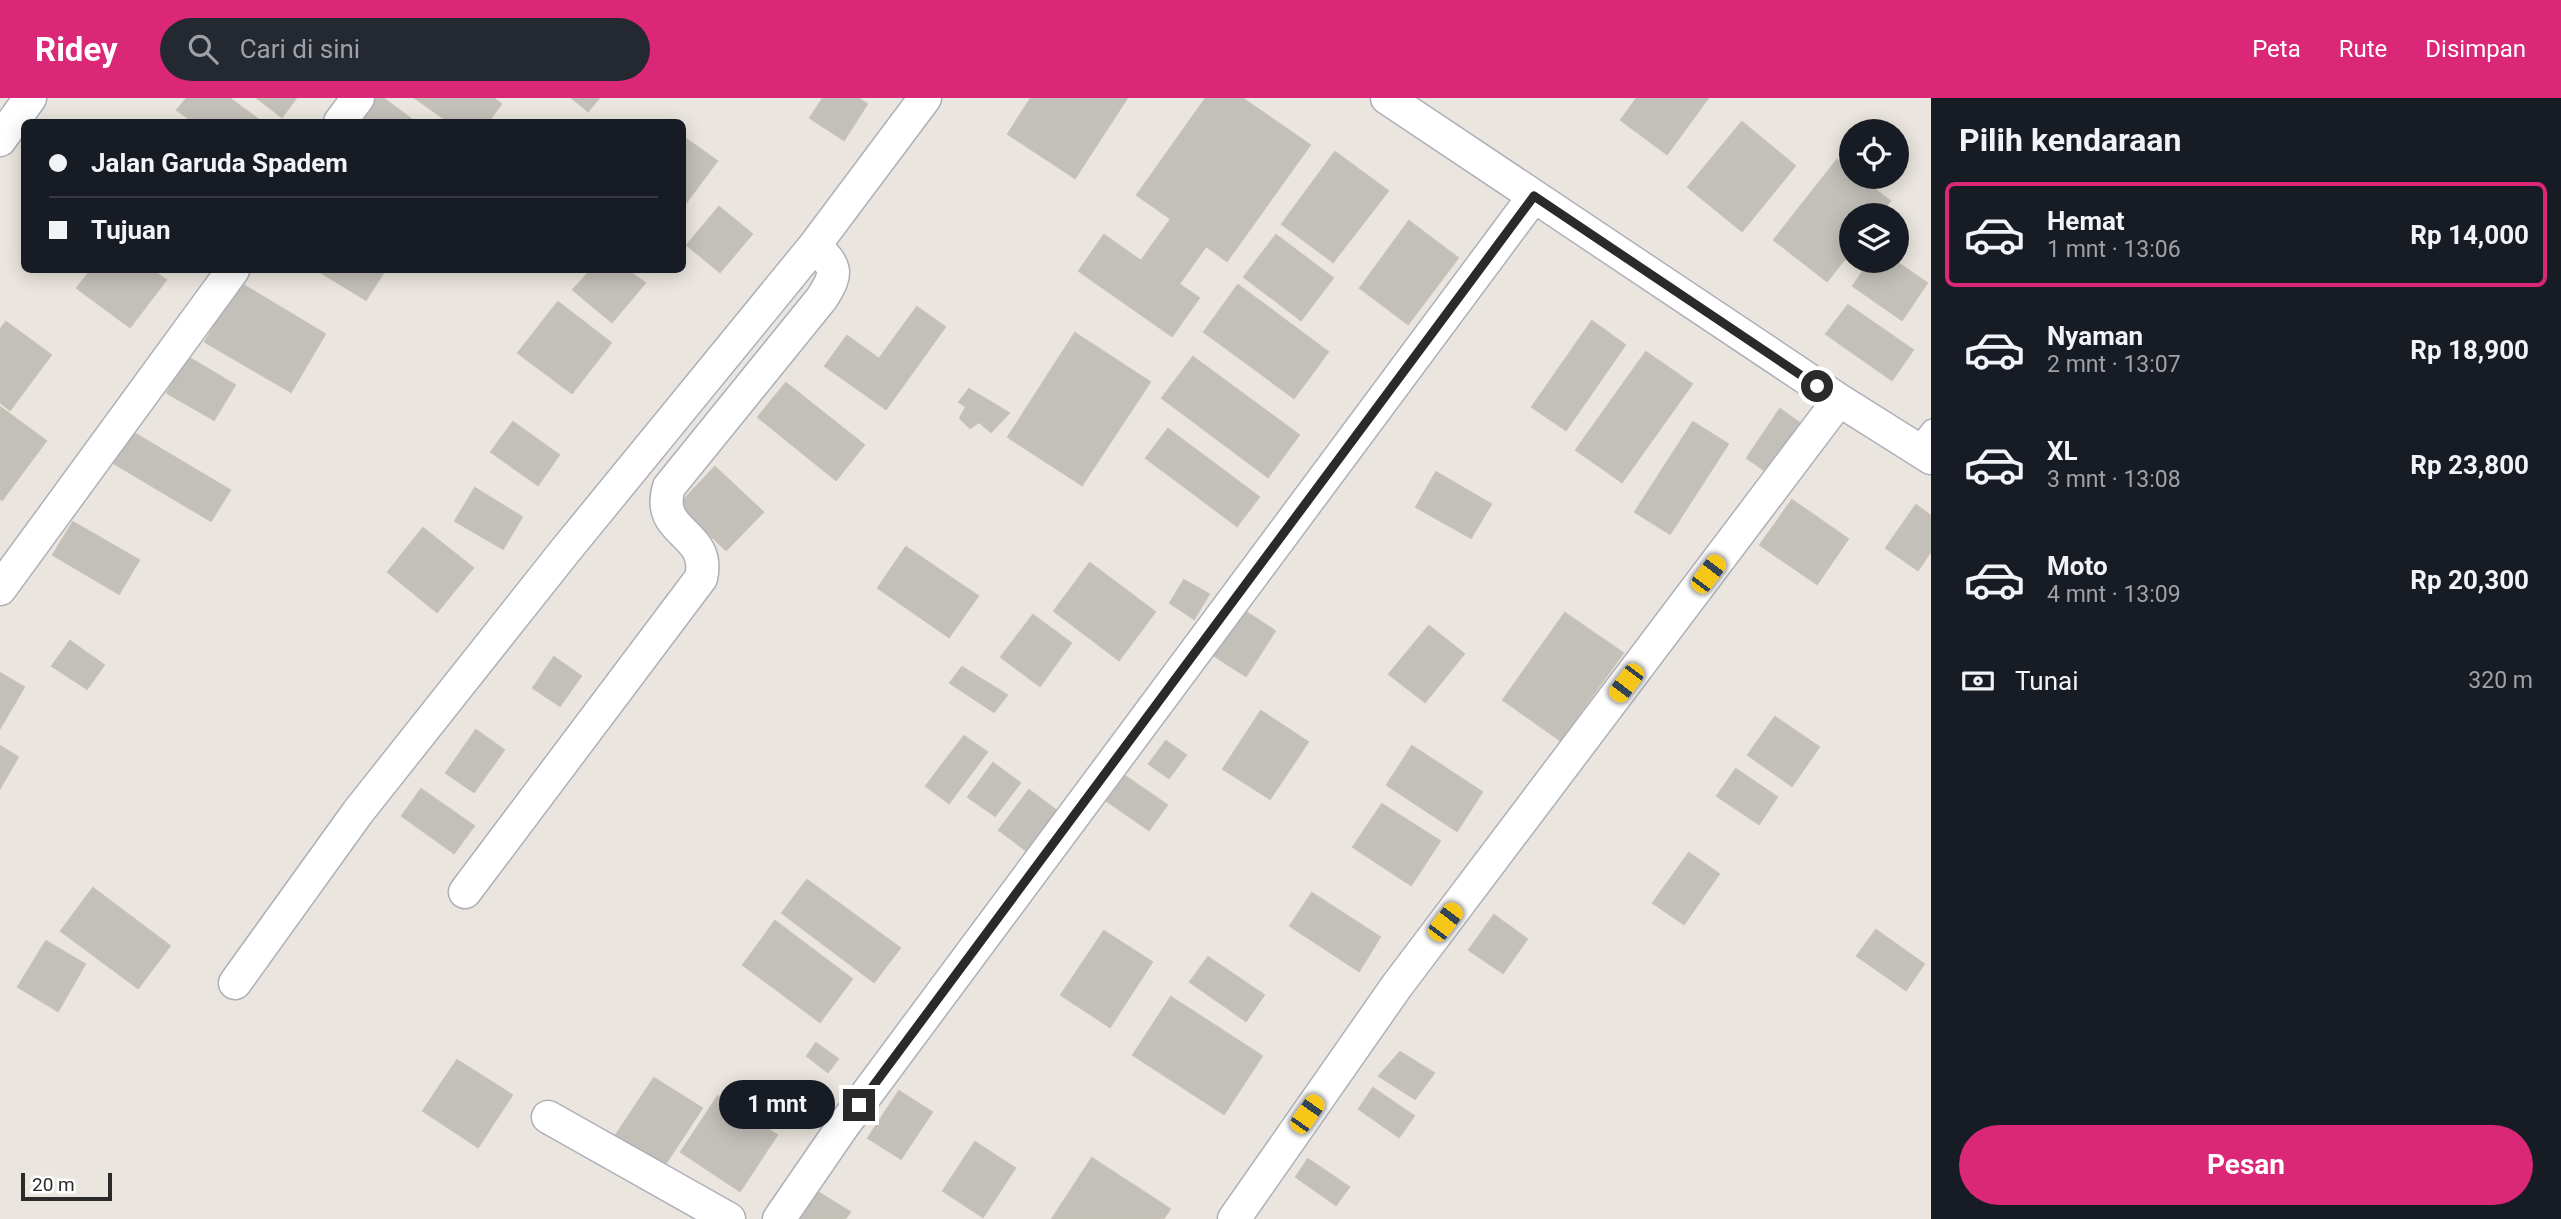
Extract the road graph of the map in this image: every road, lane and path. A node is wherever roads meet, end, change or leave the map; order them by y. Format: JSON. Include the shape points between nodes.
{"nodes":[{"id":1,"x":30,"y":98,"type":"edge"},
{"id":2,"x":358,"y":98,"type":"edge"},
{"id":3,"x":925,"y":98,"type":"edge"},
{"id":4,"x":1387,"y":98,"type":"edge"},
{"id":5,"x":342,"y":119,"type":"edge"},
{"id":6,"x":0,"y":141,"type":"edge"},
{"id":7,"x":1534,"y":196,"type":"junction"},
{"id":8,"x":815,"y":245,"type":"junction"},
{"id":9,"x":231,"y":273,"type":"edge"},
{"id":10,"x":1839,"y":400,"type":"junction"},
{"id":11,"x":1926,"y":445,"type":"edge"},
{"id":12,"x":0,"y":589,"type":"edge"},
{"id":13,"x":465,"y":892,"type":"dead end"},
{"id":14,"x":235,"y":983,"type":"dead end"},
{"id":15,"x":548,"y":1117,"type":"dead end"},
{"id":16,"x":729,"y":1219,"type":"edge"},
{"id":17,"x":779,"y":1219,"type":"edge"},
{"id":18,"x":1234,"y":1219,"type":"edge"}],
"edges":[{"from":1,"to":6,"type":"street"},
{"from":2,"to":5,"type":"street"},
{"from":3,"to":8,"type":"street"},
{"from":4,"to":7,"type":"street"},
{"from":7,"to":10,"type":"street"},
{"from":7,"to":17,"type":"street"},
{"from":8,"to":13,"type":"street","via":[[833,267],[834,280],[669,486],[668,514],[702,554],[701,578]]},
{"from":8,"to":14,"type":"street","via":[[358,812]]},
{"from":9,"to":12,"type":"street"},
{"from":10,"to":11,"type":"street"},
{"from":10,"to":18,"type":"street","via":[[1396,987]]},
{"from":15,"to":16,"type":"street"}]}
